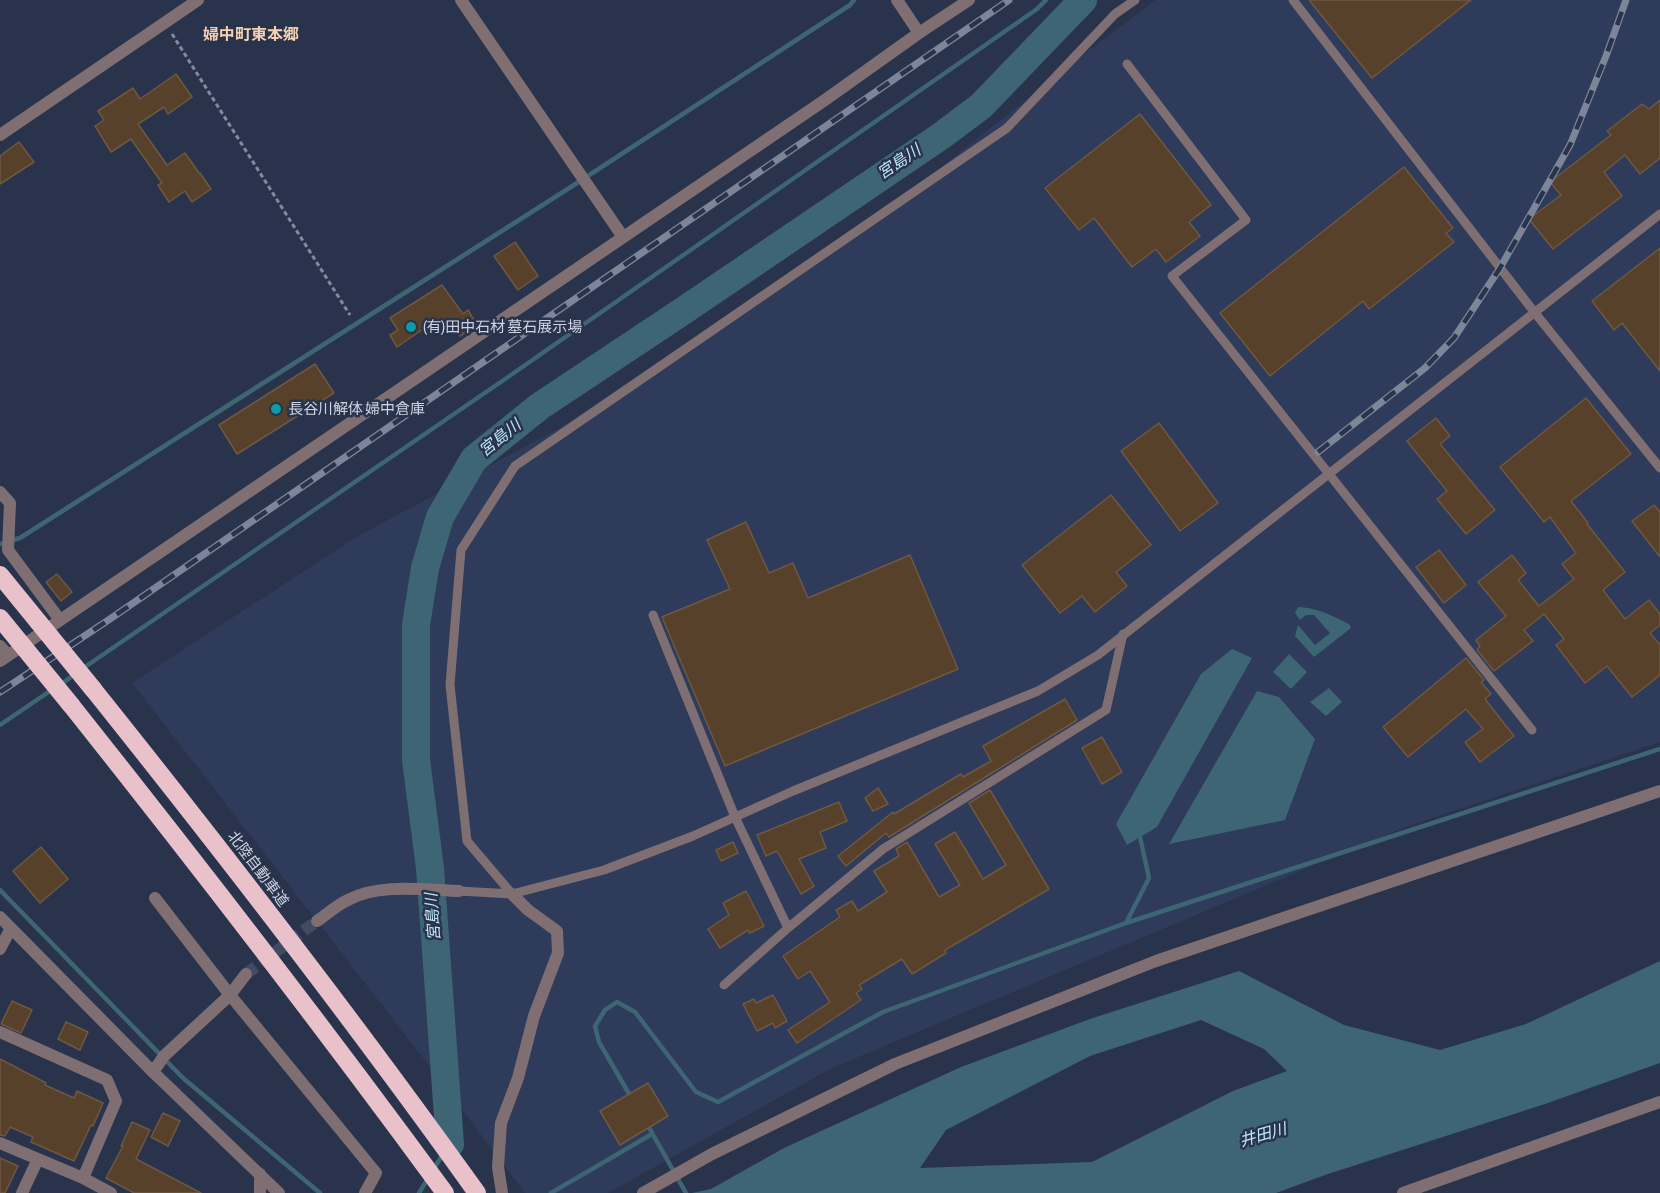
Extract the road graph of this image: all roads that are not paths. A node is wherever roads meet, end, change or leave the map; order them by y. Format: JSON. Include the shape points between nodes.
{"nodes":[{"id":1,"x":198,"y":0,"type":"edge"},
{"id":2,"x":461,"y":0,"type":"edge"},
{"id":3,"x":897,"y":0,"type":"edge"},
{"id":4,"x":969,"y":0,"type":"edge"},
{"id":5,"x":1135,"y":0,"type":"edge"},
{"id":6,"x":1293,"y":0,"type":"edge"},
{"id":7,"x":919,"y":33,"type":"junction"},
{"id":8,"x":1127,"y":64,"type":"dead end"},
{"id":9,"x":0,"y":135,"type":"edge"},
{"id":10,"x":1660,"y":214,"type":"edge"},
{"id":11,"x":623,"y":237,"type":"junction"},
{"id":12,"x":1535,"y":313,"type":"junction"},
{"id":13,"x":1660,"y":468,"type":"edge"},
{"id":14,"x":1330,"y":474,"type":"junction"},
{"id":15,"x":0,"y":492,"type":"edge"},
{"id":16,"x":0,"y":575,"type":"edge"},
{"id":17,"x":653,"y":615,"type":"dead end"},
{"id":18,"x":0,"y":618,"type":"edge"},
{"id":19,"x":60,"y":620,"type":"junction"},
{"id":20,"x":1123,"y":634,"type":"junction"},
{"id":21,"x":0,"y":645,"type":"edge"},
{"id":22,"x":4,"y":658,"type":"edge"},
{"id":23,"x":1532,"y":730,"type":"dead end"},
{"id":24,"x":1660,"y":791,"type":"edge"},
{"id":25,"x":735,"y":817,"type":"junction"},
{"id":26,"x":459,"y":891,"type":"joint"},
{"id":27,"x":512,"y":894,"type":"junction"},
{"id":28,"x":155,"y":898,"type":"dead end"},
{"id":29,"x":0,"y":917,"type":"edge"},
{"id":30,"x":317,"y":921,"type":"tunnel mouth"},
{"id":31,"x":11,"y":928,"type":"junction"},
{"id":32,"x":788,"y":928,"type":"junction"},
{"id":33,"x":0,"y":949,"type":"edge"},
{"id":34,"x":246,"y":974,"type":"tunnel mouth"},
{"id":35,"x":724,"y":985,"type":"dead end"},
{"id":36,"x":230,"y":995,"type":"junction"},
{"id":37,"x":0,"y":1032,"type":"edge"},
{"id":38,"x":153,"y":1071,"type":"junction"},
{"id":39,"x":1660,"y":1102,"type":"edge"},
{"id":40,"x":0,"y":1143,"type":"edge"},
{"id":41,"x":38,"y":1159,"type":"junction"},
{"id":42,"x":260,"y":1174,"type":"junction"},
{"id":43,"x":83,"y":1178,"type":"junction"},
{"id":44,"x":22,"y":1193,"type":"edge"},
{"id":45,"x":111,"y":1193,"type":"edge"},
{"id":46,"x":260,"y":1193,"type":"edge"},
{"id":47,"x":279,"y":1193,"type":"edge"},
{"id":48,"x":365,"y":1193,"type":"edge"},
{"id":49,"x":445,"y":1193,"type":"edge"},
{"id":50,"x":477,"y":1193,"type":"edge"},
{"id":51,"x":502,"y":1193,"type":"edge"},
{"id":52,"x":643,"y":1193,"type":"edge"},
{"id":53,"x":1403,"y":1193,"type":"edge"}],
"edges":[{"from":1,"to":9,"type":"street"},
{"from":2,"to":11,"type":"street"},
{"from":3,"to":7,"type":"street"},
{"from":4,"to":7,"type":"street"},
{"from":5,"to":27,"type":"lane","via":[[1115,14],[1006,128],[514,466],[461,550],[450,685],[467,840]]},
{"from":6,"to":12,"type":"lane"},
{"from":7,"to":11,"type":"street"},
{"from":8,"to":14,"type":"lane","via":[[1246,220],[1173,276]]},
{"from":10,"to":12,"type":"lane"},
{"from":11,"to":19,"type":"street"},
{"from":12,"to":13,"type":"lane"},
{"from":12,"to":14,"type":"lane"},
{"from":14,"to":20,"type":"lane"},
{"from":14,"to":23,"type":"lane"},
{"from":15,"to":19,"type":"street","via":[[10,503],[8,550]]},
{"from":16,"to":50,"type":"highway","name":"北陸自動車道","bridge":true,"via":[[204,829]]},
{"from":17,"to":25,"type":"lane"},
{"from":18,"to":49,"type":"highway","bridge":true,"via":[[195,862]]},
{"from":19,"to":22,"type":"street"},
{"from":20,"to":25,"type":"lane","via":[[1098,655],[1038,691]]},
{"from":20,"to":32,"type":"lane","via":[[1106,710],[883,849]]},
{"from":21,"to":22,"type":"street"},
{"from":24,"to":52,"type":"street","via":[[1156,962],[895,1064],[712,1154]]},
{"from":25,"to":27,"type":"lane","via":[[604,870]]},
{"from":25,"to":32,"type":"lane"},
{"from":26,"to":27,"type":"lane"},
{"from":26,"to":30,"type":"street","via":[[369,891],[348,899]]},
{"from":27,"to":51,"type":"street","via":[[557,931],[558,953],[501,1123],[498,1167]]},
{"from":28,"to":36,"type":"street"},
{"from":29,"to":31,"type":"street"},
{"from":31,"to":33,"type":"street"},
{"from":31,"to":38,"type":"street"},
{"from":32,"to":35,"type":"lane"},
{"from":34,"to":36,"type":"street"},
{"from":36,"to":38,"type":"street"},
{"from":36,"to":48,"type":"street","via":[[376,1173]]},
{"from":37,"to":43,"type":"street","via":[[107,1080],[116,1101]]},
{"from":38,"to":42,"type":"street"},
{"from":39,"to":53,"type":"street"},
{"from":40,"to":41,"type":"street"},
{"from":41,"to":43,"type":"street"},
{"from":41,"to":44,"type":"street"},
{"from":42,"to":46,"type":"street"},
{"from":42,"to":47,"type":"street"},
{"from":43,"to":45,"type":"street"}]}
